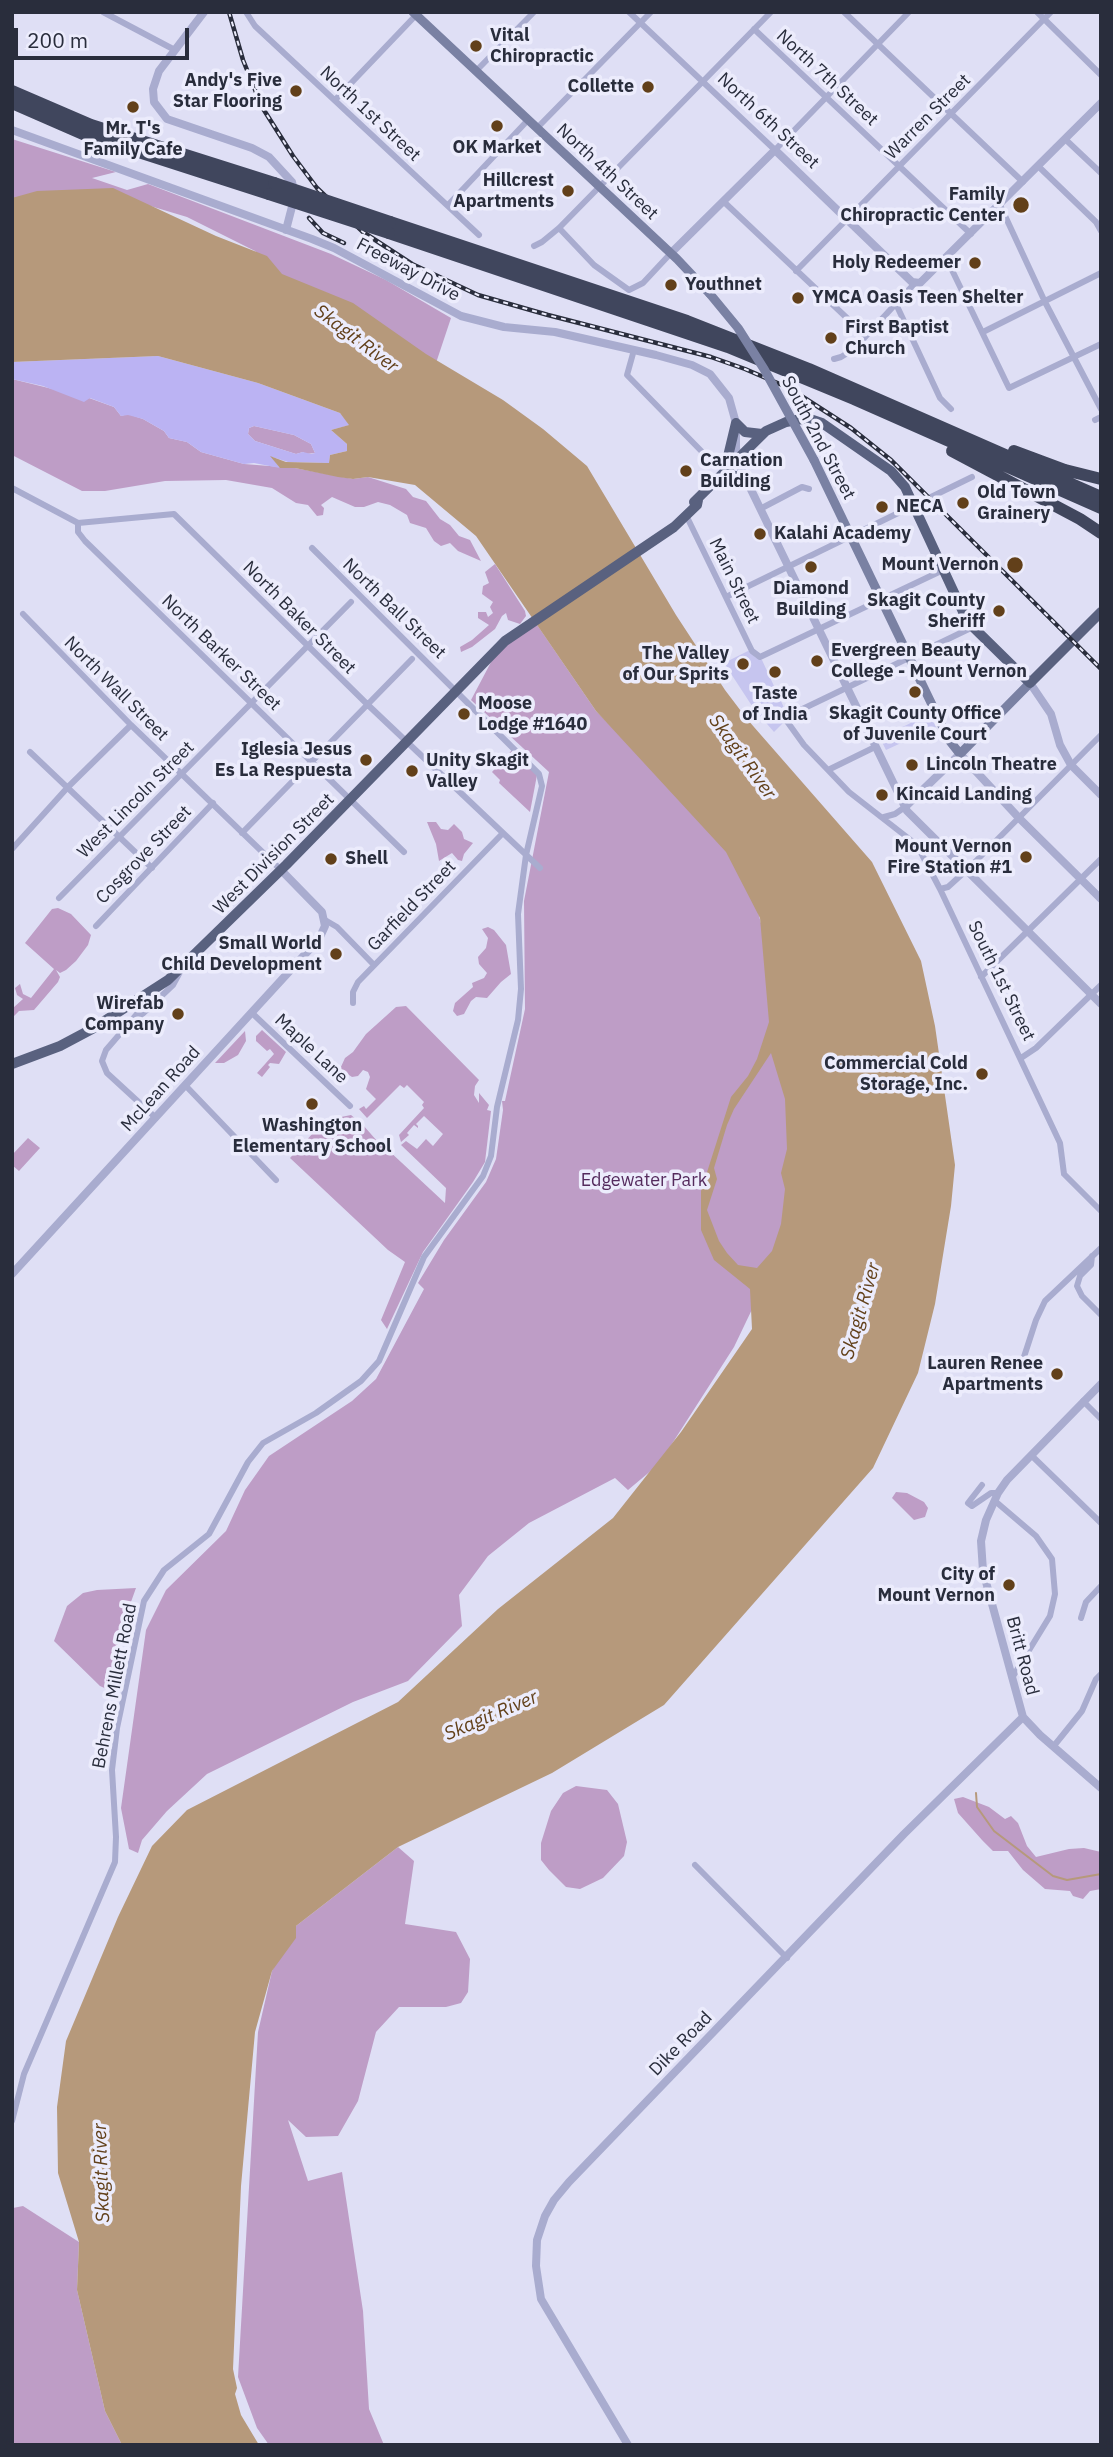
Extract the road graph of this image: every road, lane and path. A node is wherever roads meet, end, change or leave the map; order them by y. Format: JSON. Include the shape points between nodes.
{"nodes":[{"id":1,"x":103,"y":12,"type":"edge"},
{"id":2,"x":204,"y":12,"type":"edge"},
{"id":3,"x":246,"y":12,"type":"edge"},
{"id":4,"x":534,"y":12,"type":"edge"},
{"id":5,"x":629,"y":12,"type":"edge"},
{"id":6,"x":651,"y":12,"type":"edge"},
{"id":7,"x":771,"y":12,"type":"edge"},
{"id":8,"x":844,"y":12,"type":"edge"},
{"id":9,"x":909,"y":12,"type":"edge"},
{"id":10,"x":1037,"y":12,"type":"edge"},
{"id":11,"x":1051,"y":12,"type":"edge"},
{"id":12,"x":416,"y":13,"type":"edge"},
{"id":13,"x":1044,"y":19,"type":"junction"},
{"id":14,"x":641,"y":23,"type":"junction"},
{"id":15,"x":754,"y":29,"type":"junction"},
{"id":16,"x":878,"y":44,"type":"junction"},
{"id":17,"x":173,"y":49,"type":"junction"},
{"id":18,"x":476,"y":71,"type":"junction"},
{"id":19,"x":1101,"y":75,"type":"edge"},
{"id":20,"x":703,"y":81,"type":"junction"},
{"id":21,"x":12,"y":90,"type":"edge"},
{"id":22,"x":826,"y":97,"type":"junction"},
{"id":23,"x":335,"y":100,"type":"junction"},
{"id":24,"x":12,"y":103,"type":"edge"},
{"id":25,"x":1101,"y":103,"type":"edge"},
{"id":26,"x":951,"y":114,"type":"junction"},
{"id":27,"x":528,"y":120,"type":"junction"},
{"id":28,"x":537,"y":128,"type":"junction"},
{"id":29,"x":12,"y":130,"type":"edge"},
{"id":30,"x":1065,"y":139,"type":"junction"},
{"id":31,"x":775,"y":150,"type":"junction"},
{"id":32,"x":900,"y":165,"type":"junction"},
{"id":33,"x":1038,"y":166,"type":"junction"},
{"id":34,"x":1101,"y":173,"type":"edge"},
{"id":35,"x":1023,"y":182,"type":"junction"},
{"id":36,"x":599,"y":186,"type":"junction"},
{"id":37,"x":271,"y":189,"type":"junction"},
{"id":38,"x":723,"y":201,"type":"junction"},
{"id":39,"x":448,"y":205,"type":"junction"},
{"id":40,"x":1000,"y":205,"type":"junction"},
{"id":41,"x":848,"y":218,"type":"junction"},
{"id":42,"x":390,"y":228,"type":"junction"},
{"id":43,"x":559,"y":228,"type":"junction"},
{"id":44,"x":286,"y":230,"type":"junction"},
{"id":45,"x":1101,"y":231,"type":"edge"},
{"id":46,"x":479,"y":234,"type":"dead end"},
{"id":47,"x":971,"y":234,"type":"junction"},
{"id":48,"x":534,"y":246,"type":"dead end"},
{"id":49,"x":671,"y":253,"type":"junction"},
{"id":50,"x":944,"y":260,"type":"junction"},
{"id":51,"x":796,"y":271,"type":"junction"},
{"id":52,"x":1101,"y":273,"type":"edge"},
{"id":53,"x":915,"y":283,"type":"junction"},
{"id":54,"x":1045,"y":302,"type":"junction"},
{"id":55,"x":896,"y":304,"type":"junction"},
{"id":56,"x":984,"y":332,"type":"junction"},
{"id":57,"x":866,"y":336,"type":"junction"},
{"id":58,"x":1101,"y":344,"type":"edge"},
{"id":59,"x":634,"y":350,"type":"junction"},
{"id":60,"x":1075,"y":358,"type":"junction"},
{"id":61,"x":834,"y":359,"type":"dead end"},
{"id":62,"x":764,"y":369,"type":"joint"},
{"id":63,"x":809,"y":369,"type":"junction"},
{"id":64,"x":951,"y":409,"type":"dead end"},
{"id":65,"x":1101,"y":409,"type":"edge"},
{"id":66,"x":894,"y":418,"type":"junction"},
{"id":67,"x":736,"y":423,"type":"junction"},
{"id":68,"x":762,"y":434,"type":"junction"},
{"id":69,"x":738,"y":459,"type":"junction"},
{"id":70,"x":712,"y":462,"type":"dead end"},
{"id":71,"x":724,"y":474,"type":"junction"},
{"id":72,"x":972,"y":477,"type":"dead end"},
{"id":73,"x":746,"y":478,"type":"junction"},
{"id":74,"x":1101,"y":479,"type":"edge"},
{"id":75,"x":12,"y":488,"type":"edge"},
{"id":76,"x":808,"y":489,"type":"dead end"},
{"id":77,"x":1101,"y":497,"type":"edge"},
{"id":78,"x":698,"y":500,"type":"junction"},
{"id":79,"x":914,"y":506,"type":"junction"},
{"id":80,"x":1101,"y":508,"type":"edge"},
{"id":81,"x":760,"y":509,"type":"junction"},
{"id":82,"x":686,"y":516,"type":"junction"},
{"id":83,"x":78,"y":523,"type":"junction"},
{"id":84,"x":665,"y":532,"type":"junction"},
{"id":85,"x":1101,"y":533,"type":"edge"},
{"id":86,"x":851,"y":536,"type":"junction"},
{"id":87,"x":312,"y":548,"type":"dead end"},
{"id":88,"x":960,"y":562,"type":"dead end"},
{"id":89,"x":788,"y":566,"type":"junction"},
{"id":90,"x":944,"y":570,"type":"junction"},
{"id":91,"x":726,"y":597,"type":"junction"},
{"id":92,"x":881,"y":600,"type":"junction"},
{"id":93,"x":351,"y":602,"type":"dead end"},
{"id":94,"x":1101,"y":612,"type":"edge"},
{"id":95,"x":23,"y":614,"type":"dead end"},
{"id":96,"x":973,"y":627,"type":"junction"},
{"id":97,"x":819,"y":630,"type":"junction"},
{"id":98,"x":309,"y":645,"type":"junction"},
{"id":99,"x":910,"y":658,"type":"junction"},
{"id":100,"x":412,"y":659,"type":"dead end"},
{"id":101,"x":1030,"y":683,"type":"junction"},
{"id":102,"x":847,"y":688,"type":"junction"},
{"id":103,"x":456,"y":689,"type":"junction"},
{"id":104,"x":253,"y":703,"type":"junction"},
{"id":105,"x":368,"y":705,"type":"junction"},
{"id":106,"x":131,"y":725,"type":"junction"},
{"id":107,"x":1101,"y":735,"type":"edge"},
{"id":108,"x":406,"y":741,"type":"junction"},
{"id":109,"x":875,"y":747,"type":"junction"},
{"id":110,"x":30,"y":752,"type":"dead end"},
{"id":111,"x":960,"y":754,"type":"junction"},
{"id":112,"x":312,"y":762,"type":"junction"},
{"id":113,"x":1071,"y":765,"type":"junction"},
{"id":114,"x":828,"y":770,"type":"junction"},
{"id":115,"x":181,"y":774,"type":"junction"},
{"id":116,"x":542,"y":786,"type":"joint"},
{"id":117,"x":68,"y":787,"type":"junction"},
{"id":118,"x":1101,"y":795,"type":"edge"},
{"id":119,"x":350,"y":799,"type":"junction"},
{"id":120,"x":213,"y":803,"type":"junction"},
{"id":121,"x":905,"y":807,"type":"junction"},
{"id":122,"x":884,"y":817,"type":"junction"},
{"id":123,"x":1019,"y":818,"type":"junction"},
{"id":124,"x":242,"y":833,"type":"junction"},
{"id":125,"x":502,"y":834,"type":"junction"},
{"id":126,"x":120,"y":836,"type":"junction"},
{"id":127,"x":12,"y":849,"type":"edge"},
{"id":128,"x":404,"y":852,"type":"dead end"},
{"id":129,"x":526,"y":855,"type":"junction"},
{"id":130,"x":1101,"y":859,"type":"edge"},
{"id":131,"x":152,"y":868,"type":"junction"},
{"id":132,"x":540,"y":868,"type":"dead end"},
{"id":133,"x":281,"y":870,"type":"junction"},
{"id":134,"x":967,"y":870,"type":"junction"},
{"id":135,"x":1081,"y":879,"type":"junction"},
{"id":136,"x":940,"y":889,"type":"junction"},
{"id":137,"x":59,"y":898,"type":"dead end"},
{"id":138,"x":1101,"y":899,"type":"edge"},
{"id":139,"x":325,"y":920,"type":"junction"},
{"id":140,"x":96,"y":926,"type":"dead end"},
{"id":141,"x":1027,"y":931,"type":"junction"},
{"id":142,"x":184,"y":965,"type":"junction"},
{"id":143,"x":374,"y":965,"type":"junction"},
{"id":144,"x":981,"y":976,"type":"junction"},
{"id":145,"x":1101,"y":985,"type":"edge"},
{"id":146,"x":1091,"y":994,"type":"junction"},
{"id":147,"x":138,"y":1002,"type":"junction"},
{"id":148,"x":353,"y":1003,"type":"dead end"},
{"id":149,"x":1101,"y":1004,"type":"edge"},
{"id":150,"x":252,"y":1013,"type":"junction"},
{"id":151,"x":131,"y":1023,"type":"junction"},
{"id":152,"x":1021,"y":1058,"type":"junction"},
{"id":153,"x":12,"y":1064,"type":"edge"},
{"id":154,"x":185,"y":1085,"type":"junction"},
{"id":155,"x":350,"y":1106,"type":"dead end"},
{"id":156,"x":156,"y":1118,"type":"junction"},
{"id":157,"x":276,"y":1180,"type":"dead end"},
{"id":158,"x":1101,"y":1211,"type":"edge"},
{"id":159,"x":1101,"y":1248,"type":"edge"},
{"id":160,"x":1092,"y":1256,"type":"junction"},
{"id":161,"x":12,"y":1275,"type":"edge"},
{"id":162,"x":1101,"y":1315,"type":"edge"},
{"id":163,"x":1021,"y":1366,"type":"dead end"},
{"id":164,"x":1101,"y":1384,"type":"edge"},
{"id":165,"x":1083,"y":1401,"type":"junction"},
{"id":166,"x":1101,"y":1419,"type":"edge"},
{"id":167,"x":1031,"y":1455,"type":"junction"},
{"id":168,"x":982,"y":1485,"type":"dead end"},
{"id":169,"x":996,"y":1497,"type":"junction"},
{"id":170,"x":1101,"y":1523,"type":"edge"},
{"id":171,"x":1101,"y":1586,"type":"edge"},
{"id":172,"x":1081,"y":1618,"type":"dead end"},
{"id":173,"x":1101,"y":1674,"type":"edge"},
{"id":174,"x":1012,"y":1678,"type":"junction"},
{"id":175,"x":1023,"y":1717,"type":"junction"},
{"id":176,"x":1053,"y":1747,"type":"junction"},
{"id":177,"x":1101,"y":1788,"type":"edge"},
{"id":178,"x":695,"y":1866,"type":"dead end"},
{"id":179,"x":787,"y":1958,"type":"junction"},
{"id":180,"x":12,"y":2121,"type":"edge"},
{"id":181,"x":628,"y":2445,"type":"edge"}],
"edges":[{"from":1,"to":17,"type":"street"},
{"from":2,"to":17,"type":"street"},
{"from":3,"to":23,"type":"street","name":"North 1st Street","via":[[255,26]]},
{"from":4,"to":18,"type":"street"},
{"from":5,"to":14,"type":"street","name":"North 6th Street"},
{"from":6,"to":14,"type":"street"},
{"from":7,"to":15,"type":"street"},
{"from":8,"to":16,"type":"street"},
{"from":9,"to":16,"type":"street"},
{"from":10,"to":13,"type":"street"},
{"from":11,"to":13,"type":"street","name":"Warren Street"},
{"from":12,"to":18,"type":"main road","name":"North 4th Street"},
{"from":12,"to":23,"type":"street"},
{"from":13,"to":19,"type":"street"},
{"from":13,"to":26,"type":"street","name":"Warren Street"},
{"from":14,"to":20,"type":"street","name":"North 6th Street"},
{"from":14,"to":28,"type":"street"},
{"from":15,"to":20,"type":"street"},
{"from":15,"to":22,"type":"street","name":"North 7th Street"},
{"from":16,"to":22,"type":"street"},
{"from":16,"to":26,"type":"street"},
{"from":17,"to":44,"type":"street","via":[[153,89],[160,113],[175,123],[269,157],[292,182],[295,194]]},
{"from":18,"to":27,"type":"main road","name":"North 4th Street"},
{"from":20,"to":31,"type":"street","name":"North 6th Street"},
{"from":20,"to":36,"type":"street"},
{"from":21,"to":37,"type":"highway","via":[[91,125]]},
{"from":22,"to":31,"type":"street"},
{"from":22,"to":32,"type":"street","name":"North 7th Street"},
{"from":23,"to":39,"type":"street","name":"North 1st Street"},
{"from":24,"to":37,"type":"highway","via":[[83,134]]},
{"from":25,"to":30,"type":"street"},
{"from":26,"to":32,"type":"street","name":"Warren Street"},
{"from":26,"to":35,"type":"street"},
{"from":27,"to":28,"type":"main road","name":"North 4th Street"},
{"from":27,"to":39,"type":"street"},
{"from":28,"to":36,"type":"main road","name":"North 4th Street"},
{"from":29,"to":44,"type":"street","name":"Freeway Drive"},
{"from":30,"to":33,"type":"street"},
{"from":30,"to":34,"type":"street"},
{"from":31,"to":38,"type":"street"},
{"from":31,"to":41,"type":"street","name":"North 6th Street"},
{"from":32,"to":41,"type":"street","name":"Warren Street"},
{"from":32,"to":47,"type":"street","name":"North 7th Street"},
{"from":33,"to":35,"type":"street"},
{"from":33,"to":45,"type":"street"},
{"from":35,"to":40,"type":"street"},
{"from":36,"to":43,"type":"street"},
{"from":36,"to":49,"type":"main road","name":"North 4th Street"},
{"from":37,"to":42,"type":"highway","bridge":true},
{"from":38,"to":49,"type":"street"},
{"from":38,"to":51,"type":"street"},
{"from":39,"to":46,"type":"street","name":"North 1st Street"},
{"from":40,"to":47,"type":"street"},
{"from":40,"to":54,"type":"street"},
{"from":41,"to":51,"type":"street","name":"Warren Street"},
{"from":41,"to":53,"type":"street","name":"North 6th Street"},
{"from":42,"to":63,"type":"highway","via":[[687,321]]},
{"from":42,"to":66,"type":"highway","via":[[728,347]]},
{"from":43,"to":48,"type":"street"},
{"from":43,"to":49,"type":"street","via":[[594,265],[629,290],[638,287]]},
{"from":44,"to":59,"type":"street","name":"Freeway Drive","via":[[334,248],[461,316]]},
{"from":47,"to":50,"type":"street"},
{"from":49,"to":62,"type":"main road","name":"North 4th Street","bridge":true,"via":[[738,328]]},
{"from":50,"to":53,"type":"street"},
{"from":50,"to":56,"type":"street"},
{"from":51,"to":57,"type":"street"},
{"from":52,"to":54,"type":"street"},
{"from":53,"to":55,"type":"street"},
{"from":54,"to":56,"type":"street"},
{"from":54,"to":60,"type":"street"},
{"from":55,"to":57,"type":"street"},
{"from":55,"to":64,"type":"street","via":[[940,398]]},
{"from":56,"to":60,"type":"street","via":[[1009,388]]},
{"from":57,"to":61,"type":"street","via":[[854,349]]},
{"from":58,"to":60,"type":"street"},
{"from":59,"to":67,"type":"street","name":"Freeway Drive","via":[[710,374],[727,393]]},
{"from":59,"to":70,"type":"street","via":[[627,375]]},
{"from":60,"to":65,"type":"street"},
{"from":62,"to":86,"type":"main road","name":"South 2nd Street","bridge":true},
{"from":63,"to":74,"type":"highway","via":[[1065,471]]},
{"from":63,"to":77,"type":"highway"},
{"from":66,"to":80,"type":"highway"},
{"from":66,"to":85,"type":"highway"},
{"from":67,"to":68,"type":"main road","via":[[744,432]]},
{"from":67,"to":69,"type":"street","name":"Freeway Drive"},
{"from":67,"to":71,"type":"main road"},
{"from":68,"to":69,"type":"main road","name":"West Division Street"},
{"from":68,"to":79,"type":"main road","via":[[793,420],[822,423],[891,471]]},
{"from":69,"to":71,"type":"main road","name":"West Division Street"},
{"from":69,"to":73,"type":"street"},
{"from":71,"to":73,"type":"main road"},
{"from":71,"to":78,"type":"main road","name":"West Division Street"},
{"from":72,"to":79,"type":"street"},
{"from":73,"to":81,"type":"street"},
{"from":75,"to":83,"type":"street"},
{"from":76,"to":81,"type":"street","via":[[797,489]]},
{"from":78,"to":82,"type":"main road","name":"West Division Street"},
{"from":78,"to":84,"type":"main road","name":"West Division Street"},
{"from":79,"to":86,"type":"street"},
{"from":79,"to":90,"type":"main road"},
{"from":81,"to":89,"type":"street"},
{"from":82,"to":84,"type":"main road","name":"West Division Street"},
{"from":82,"to":91,"type":"street","name":"Main Street"},
{"from":83,"to":98,"type":"street","name":"North Baker Street","via":[[174,514]]},
{"from":83,"to":104,"type":"street","name":"North Barker Street","via":[[85,541]]},
{"from":84,"to":103,"type":"main road","name":"West Division Street","via":[[505,641]]},
{"from":86,"to":89,"type":"street"},
{"from":86,"to":92,"type":"main road","name":"South 2nd Street"},
{"from":87,"to":103,"type":"street","name":"North Ball Street"},
{"from":88,"to":90,"type":"street"},
{"from":89,"to":91,"type":"street"},
{"from":89,"to":97,"type":"street"},
{"from":90,"to":92,"type":"street"},
{"from":90,"to":96,"type":"main road"},
{"from":91,"to":97,"type":"street","name":"Main Street","via":[[758,656]]},
{"from":92,"to":97,"type":"street"},
{"from":92,"to":99,"type":"main road","name":"South 2nd Street"},
{"from":93,"to":98,"type":"street","name":"West Lincoln Street"},
{"from":94,"to":101,"type":"main road"},
{"from":95,"to":106,"type":"street","name":"North Wall Street"},
{"from":96,"to":99,"type":"street"},
{"from":96,"to":101,"type":"main road"},
{"from":97,"to":102,"type":"street"},
{"from":98,"to":104,"type":"street","name":"West Lincoln Street"},
{"from":98,"to":105,"type":"street","name":"North Baker Street"},
{"from":99,"to":102,"type":"street"},
{"from":99,"to":111,"type":"main road","name":"South 2nd Street"},
{"from":100,"to":105,"type":"street"},
{"from":101,"to":111,"type":"main road"},
{"from":101,"to":113,"type":"street","via":[[1051,714]]},
{"from":102,"to":109,"type":"street"},
{"from":102,"to":114,"type":"street","via":[[786,718]]},
{"from":103,"to":108,"type":"main road","name":"West Division Street"},
{"from":103,"to":116,"type":"street","name":"North Ball Street","via":[[539,774]]},
{"from":104,"to":112,"type":"street","name":"North Barker Street"},
{"from":104,"to":115,"type":"street","name":"West Lincoln Street"},
{"from":105,"to":108,"type":"street","name":"North Baker Street"},
{"from":105,"to":112,"type":"street"},
{"from":106,"to":115,"type":"street","name":"North Wall Street"},
{"from":106,"to":117,"type":"street"},
{"from":107,"to":113,"type":"street"},
{"from":108,"to":119,"type":"main road","name":"West Division Street"},
{"from":108,"to":125,"type":"street","name":"North Baker Street"},
{"from":109,"to":114,"type":"street"},
{"from":109,"to":121,"type":"street"},
{"from":110,"to":117,"type":"street"},
{"from":111,"to":121,"type":"street"},
{"from":111,"to":123,"type":"street","name":"South 2nd Street"},
{"from":112,"to":119,"type":"street","name":"North Barker Street"},
{"from":112,"to":124,"type":"street"},
{"from":113,"to":118,"type":"street"},
{"from":113,"to":123,"type":"street"},
{"from":114,"to":122,"type":"street"},
{"from":115,"to":120,"type":"street","name":"North Wall Street"},
{"from":115,"to":126,"type":"street","name":"West Lincoln Street"},
{"from":116,"to":129,"type":"street","name":"Behrens Millett Road"},
{"from":117,"to":126,"type":"street"},
{"from":117,"to":127,"type":"street"},
{"from":119,"to":128,"type":"street","name":"North Barker Street"},
{"from":119,"to":133,"type":"main road","name":"West Division Street"},
{"from":120,"to":124,"type":"street","name":"North Wall Street"},
{"from":120,"to":131,"type":"street","name":"Cosgrove Street"},
{"from":121,"to":122,"type":"street"},
{"from":121,"to":134,"type":"street"},
{"from":122,"to":136,"type":"street","name":"South 1st Street","via":[[917,845]]},
{"from":123,"to":134,"type":"street"},
{"from":123,"to":135,"type":"street","name":"South 2nd Street"},
{"from":124,"to":133,"type":"street","name":"North Wall Street"},
{"from":125,"to":129,"type":"street","name":"North Baker Street"},
{"from":125,"to":143,"type":"street","name":"Garfield Street"},
{"from":126,"to":131,"type":"street"},
{"from":126,"to":137,"type":"street","name":"West Lincoln Street"},
{"from":129,"to":132,"type":"street","name":"North Baker Street"},
{"from":129,"to":180,"type":"street","name":"Behrens Millett Road","via":[[518,914],[518,1020],[487,1166],[425,1257],[379,1361],[361,1381],[316,1413],[263,1443],[209,1534],[164,1570],[144,1601],[112,1770],[115,1861],[24,2074]]},
{"from":130,"to":135,"type":"street"},
{"from":131,"to":140,"type":"street","name":"Cosgrove Street"},
{"from":133,"to":139,"type":"street","via":[[313,901]]},
{"from":133,"to":142,"type":"main road","name":"West Division Street"},
{"from":134,"to":136,"type":"street"},
{"from":134,"to":141,"type":"street"},
{"from":135,"to":138,"type":"street","name":"South 2nd Street"},
{"from":135,"to":141,"type":"street"},
{"from":136,"to":144,"type":"street","name":"South 1st Street"},
{"from":139,"to":143,"type":"street"},
{"from":139,"to":150,"type":"street","name":"McLean Road","via":[[319,939]]},
{"from":141,"to":144,"type":"street"},
{"from":141,"to":146,"type":"street"},
{"from":142,"to":147,"type":"main road","name":"West Division Street"},
{"from":142,"to":151,"type":"street","via":[[173,985]]},
{"from":143,"to":148,"type":"street","name":"Garfield Street","via":[[354,988]]},
{"from":144,"to":152,"type":"street","name":"South 1st Street"},
{"from":145,"to":146,"type":"street"},
{"from":146,"to":149,"type":"street"},
{"from":146,"to":152,"type":"street"},
{"from":147,"to":151,"type":"street"},
{"from":147,"to":153,"type":"main road","name":"West Division Street","via":[[72,1040]]},
{"from":150,"to":154,"type":"street","name":"McLean Road"},
{"from":150,"to":155,"type":"street","name":"Maple Lane"},
{"from":151,"to":156,"type":"street","via":[[106,1050],[103,1067]]},
{"from":152,"to":158,"type":"street","name":"South 1st Street","via":[[1060,1143],[1064,1174]]},
{"from":154,"to":156,"type":"street","name":"McLean Road"},
{"from":154,"to":157,"type":"street"},
{"from":156,"to":161,"type":"street","name":"McLean Road"},
{"from":159,"to":160,"type":"street"},
{"from":160,"to":162,"type":"street","via":[[1077,1286]]},
{"from":160,"to":163,"type":"street","via":[[1045,1301]]},
{"from":164,"to":165,"type":"street"},
{"from":165,"to":166,"type":"street"},
{"from":165,"to":167,"type":"street"},
{"from":167,"to":169,"type":"street"},
{"from":167,"to":170,"type":"street"},
{"from":168,"to":169,"type":"street","via":[[968,1503],[972,1506],[991,1493]]},
{"from":169,"to":174,"type":"street","name":"Britt Road","via":[[981,1542],[983,1571]]},
{"from":169,"to":174,"type":"street","via":[[1036,1536],[1052,1559],[1055,1594],[1049,1616]]},
{"from":171,"to":172,"type":"street","via":[[1086,1602]]},
{"from":173,"to":176,"type":"street","via":[[1082,1711]]},
{"from":174,"to":175,"type":"street","name":"Britt Road"},
{"from":175,"to":176,"type":"street","name":"Britt Road"},
{"from":175,"to":179,"type":"street","name":"Dike Road"},
{"from":176,"to":177,"type":"street","name":"Britt Road"},
{"from":178,"to":179,"type":"street"},
{"from":179,"to":181,"type":"street","name":"Dike Road","via":[[569,2182],[545,2216],[537,2240],[541,2299]]}]}
